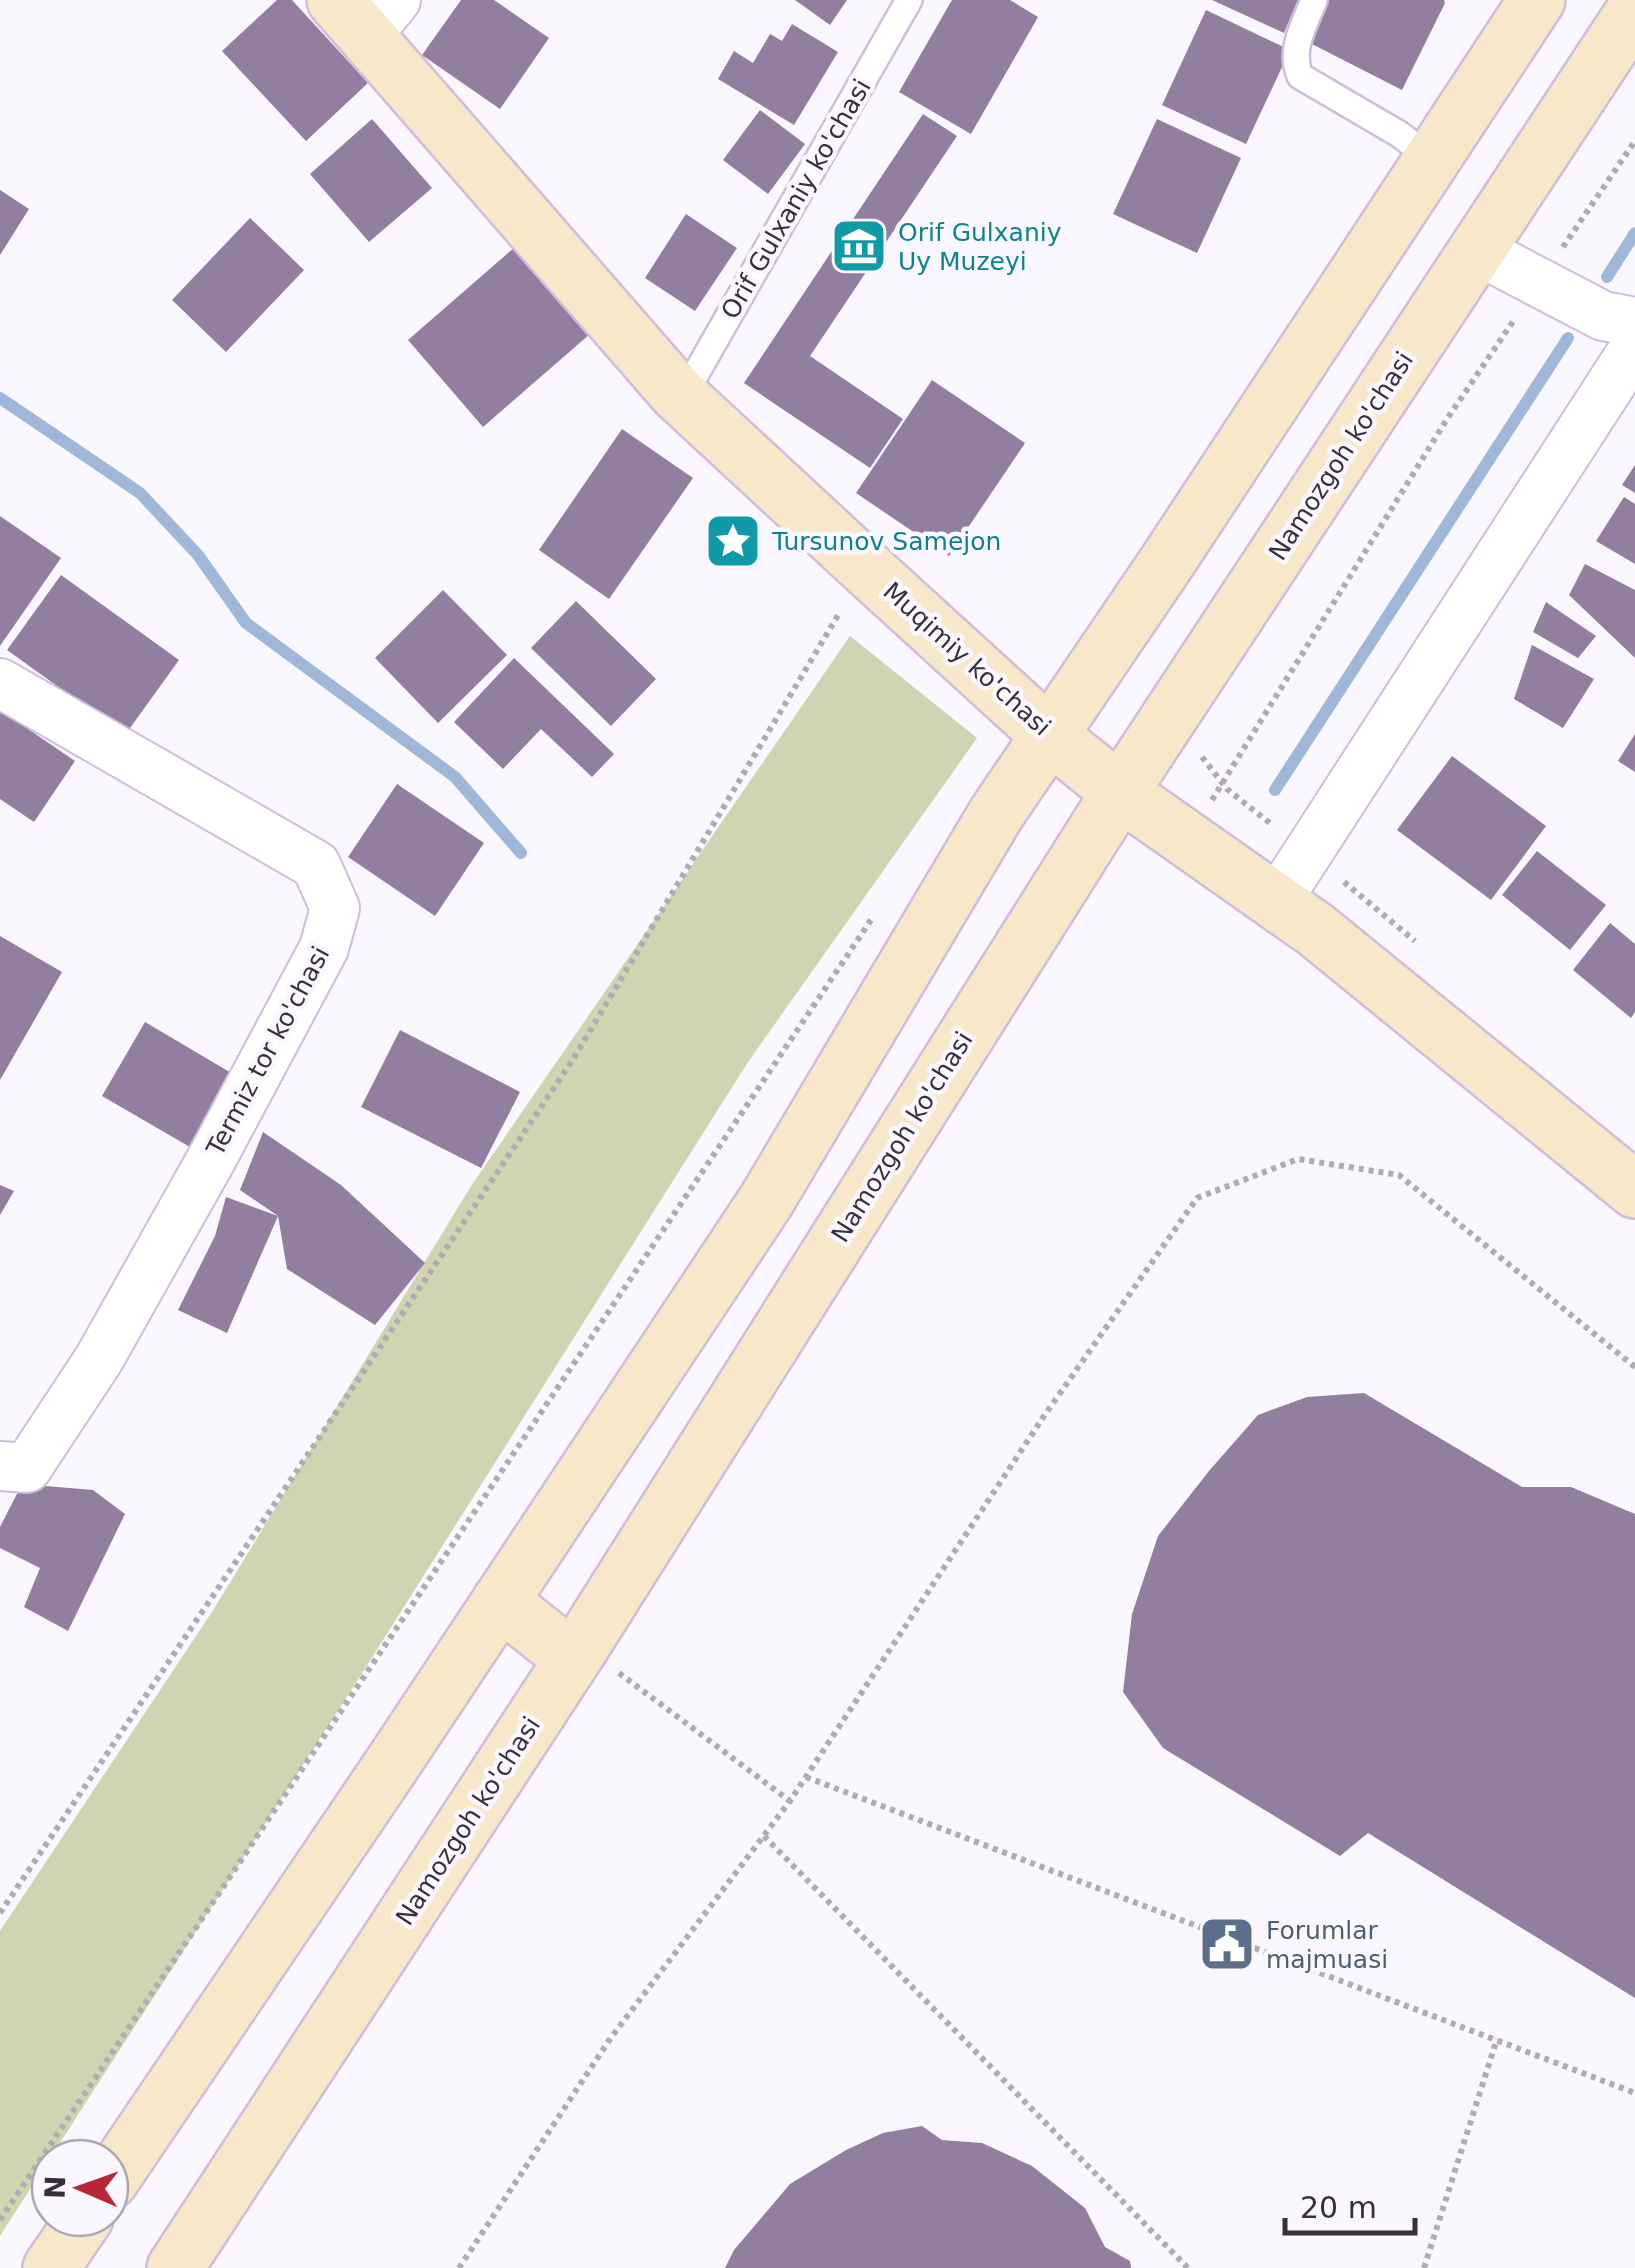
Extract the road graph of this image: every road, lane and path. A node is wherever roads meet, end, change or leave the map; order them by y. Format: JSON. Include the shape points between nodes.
{"nodes":[{"id":1,"x":909,"y":0,"type":"edge"},
{"id":2,"x":1314,"y":0,"type":"edge"},
{"id":3,"x":1537,"y":0,"type":"edge"},
{"id":4,"x":1635,"y":10,"type":"edge"},
{"id":5,"x":366,"y":12,"type":"edge"},
{"id":6,"x":1432,"y":159,"type":"junction"},
{"id":7,"x":1477,"y":250,"type":"junction"},
{"id":8,"x":1611,"y":321,"type":"edge"},
{"id":9,"x":677,"y":394,"type":"junction"},
{"id":10,"x":1447,"y":419,"type":"dead end"},
{"id":11,"x":866,"y":568,"type":"junction"},
{"id":12,"x":0,"y":683,"type":"edge"},
{"id":13,"x":1171,"y":714,"type":"junction"},
{"id":14,"x":1050,"y":735,"type":"junction"},
{"id":15,"x":1222,"y":783,"type":"junction"},
{"id":16,"x":1120,"y":792,"type":"junction"},
{"id":17,"x":1188,"y":840,"type":"junction"},
{"id":18,"x":1308,"y":853,"type":"junction"},
{"id":19,"x":1276,"y":902,"type":"junction"},
{"id":20,"x":1415,"y":942,"type":"dead end"},
{"id":21,"x":832,"y":978,"type":"dead end"},
{"id":22,"x":1635,"y":1190,"type":"edge"},
{"id":23,"x":1635,"y":1367,"type":"edge"},
{"id":24,"x":0,"y":1466,"type":"edge"},
{"id":25,"x":500,"y":1601,"type":"junction"},
{"id":26,"x":578,"y":1652,"type":"junction"},
{"id":27,"x":806,"y":1777,"type":"junction"},
{"id":28,"x":790,"y":1801,"type":"junction"},
{"id":29,"x":764,"y":1836,"type":"junction"},
{"id":30,"x":0,"y":1912,"type":"edge"},
{"id":31,"x":1497,"y":2040,"type":"junction"},
{"id":32,"x":1635,"y":2093,"type":"edge"},
{"id":33,"x":130,"y":2152,"type":"edge"},
{"id":34,"x":0,"y":2220,"type":"edge"},
{"id":35,"x":71,"y":2238,"type":"edge"},
{"id":36,"x":51,"y":2268,"type":"edge"},
{"id":37,"x":175,"y":2268,"type":"edge"},
{"id":38,"x":459,"y":2268,"type":"edge"},
{"id":39,"x":1188,"y":2268,"type":"edge"},
{"id":40,"x":1424,"y":2268,"type":"edge"}],
"edges":[{"from":1,"to":9,"type":"lane","name":"Orif Gulxaniy ko'chasi","via":[[694,376]]},
{"from":2,"to":6,"type":"lane","via":[[1297,44],[1300,76]]},
{"from":3,"to":6,"type":"main road"},
{"from":4,"to":7,"type":"main road","name":"Namozgoh ko'chasi"},
{"from":5,"to":9,"type":"main road","name":"Muqimiy ko'chasi"},
{"from":6,"to":14,"type":"main road"},
{"from":7,"to":8,"type":"street"},
{"from":7,"to":13,"type":"main road","name":"Namozgoh ko'chasi"},
{"from":8,"to":18,"type":"street"},
{"from":9,"to":11,"type":"main road","name":"Muqimiy ko'chasi"},
{"from":10,"to":15,"type":"path"},
{"from":11,"to":14,"type":"main road","name":"Muqimiy ko'chasi"},
{"from":11,"to":30,"type":"path","via":[[572,1061]]},
{"from":12,"to":24,"type":"street","name":"Termiz tor ko'chasi","via":[[316,865],[335,908],[324,948],[99,1359],[28,1468]]},
{"from":13,"to":15,"type":"path"},
{"from":13,"to":16,"type":"main road","name":"Namozgoh ko'chasi"},
{"from":14,"to":16,"type":"main road","name":"Muqimiy ko'chasi"},
{"from":14,"to":25,"type":"main road","via":[[766,1201]]},
{"from":15,"to":17,"type":"path"},
{"from":15,"to":18,"type":"path"},
{"from":16,"to":17,"type":"main road","name":"Muqimiy ko'chasi"},
{"from":16,"to":26,"type":"main road","name":"Namozgoh ko'chasi"},
{"from":17,"to":19,"type":"main road","name":"Muqimiy ko'chasi"},
{"from":18,"to":19,"type":"street"},
{"from":18,"to":20,"type":"path"},
{"from":19,"to":22,"type":"main road","name":"Muqimiy ko'chasi"},
{"from":21,"to":34,"type":"path"},
{"from":23,"to":27,"type":"path","via":[[1400,1175],[1298,1159],[1197,1198]]},
{"from":25,"to":26,"type":"main road"},
{"from":25,"to":33,"type":"main road"},
{"from":26,"to":28,"type":"path"},
{"from":26,"to":37,"type":"main road","name":"Namozgoh ko'chasi"},
{"from":27,"to":28,"type":"path"},
{"from":27,"to":31,"type":"path"},
{"from":28,"to":29,"type":"path"},
{"from":29,"to":38,"type":"path","via":[[610,2040]]},
{"from":29,"to":39,"type":"path"},
{"from":31,"to":32,"type":"path"},
{"from":31,"to":40,"type":"path"},
{"from":35,"to":36,"type":"main road"}]}
